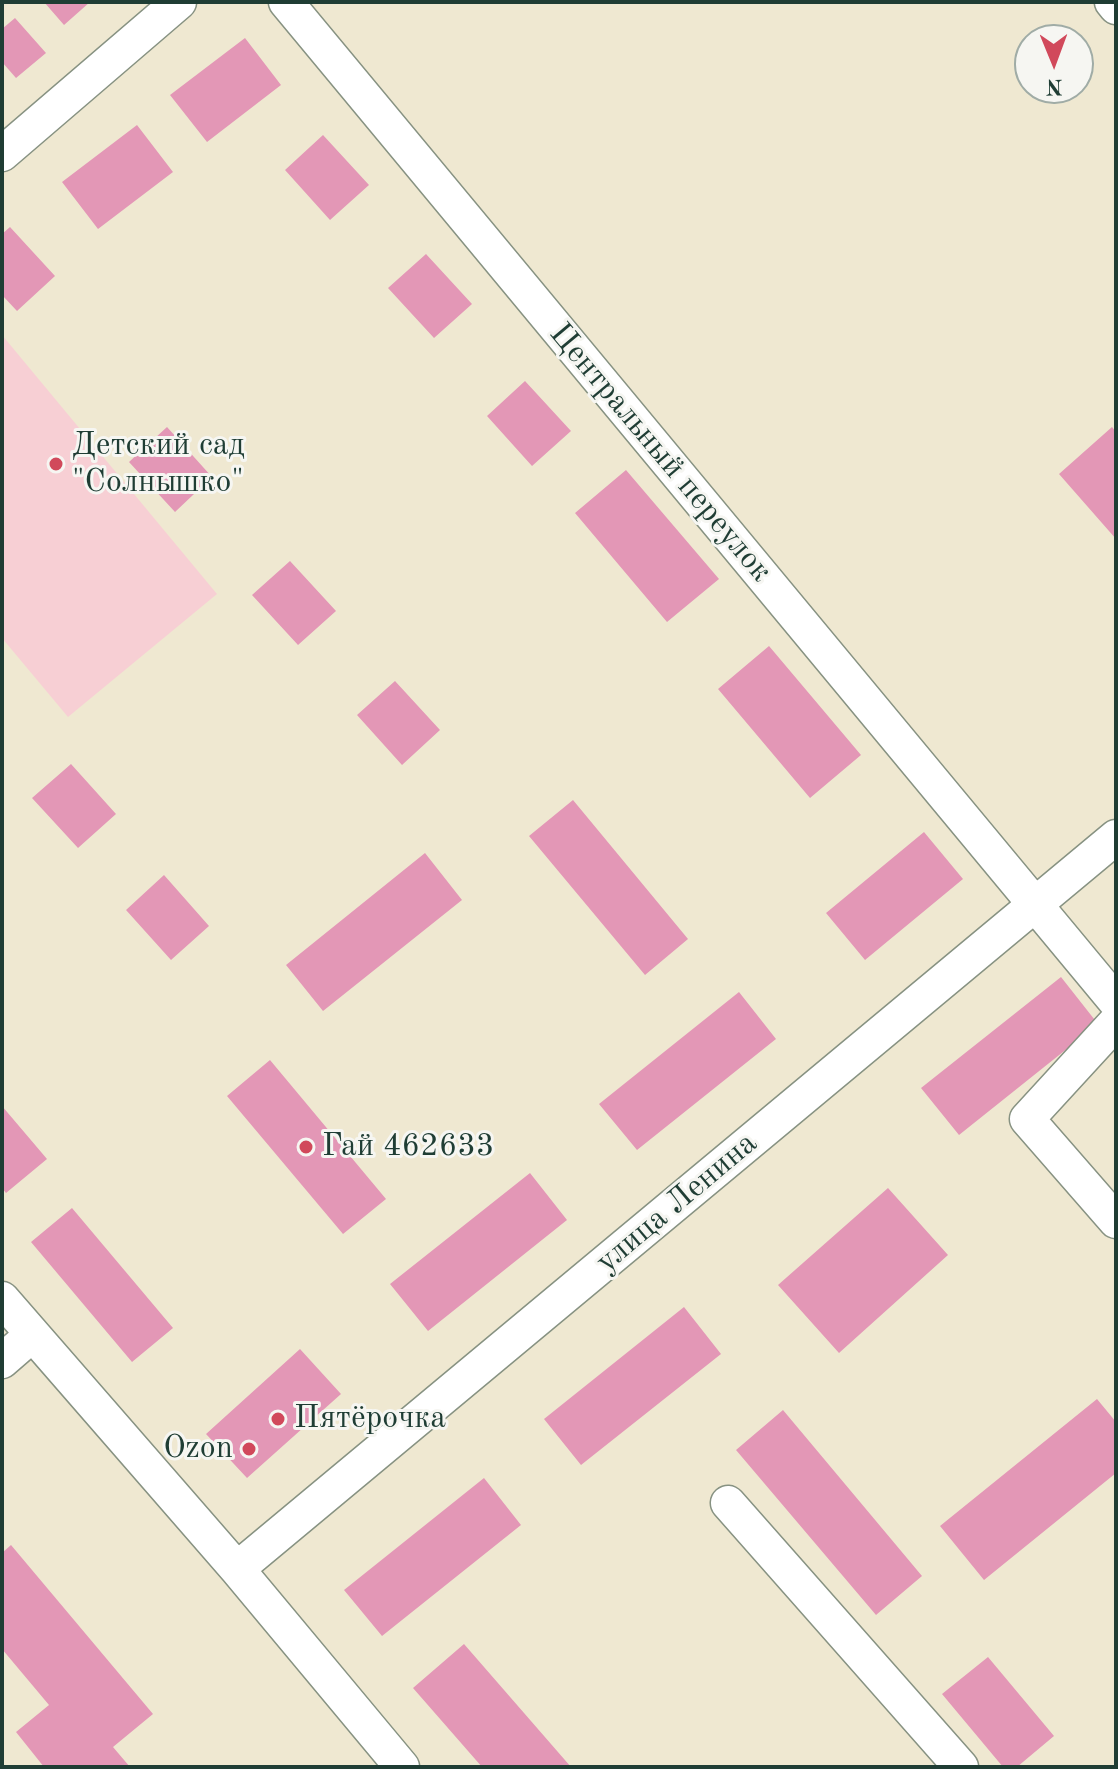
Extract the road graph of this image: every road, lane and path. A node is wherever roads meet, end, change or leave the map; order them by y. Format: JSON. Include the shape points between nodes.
{"nodes":[{"id":1,"x":179,"y":2,"type":"edge"},
{"id":2,"x":286,"y":2,"type":"edge"},
{"id":3,"x":1112,"y":2,"type":"edge"},
{"id":4,"x":1116,"y":7,"type":"edge"},
{"id":5,"x":2,"y":154,"type":"edge"},
{"id":6,"x":1116,"y":837,"type":"edge"},
{"id":7,"x":1035,"y":904,"type":"junction"},
{"id":8,"x":1116,"y":1002,"type":"edge"},
{"id":9,"x":1116,"y":1022,"type":"edge"},
{"id":10,"x":1116,"y":1221,"type":"edge"},
{"id":11,"x":2,"y":1299,"type":"edge"},
{"id":12,"x":32,"y":1335,"type":"junction"},
{"id":13,"x":2,"y":1361,"type":"edge"},
{"id":14,"x":728,"y":1503,"type":"dead end"},
{"id":15,"x":237,"y":1569,"type":"junction"},
{"id":16,"x":402,"y":1767,"type":"edge"},
{"id":17,"x":961,"y":1767,"type":"edge"}],
"edges":[{"from":1,"to":5,"type":"street"},
{"from":2,"to":7,"type":"street","name":"Центральный переулок"},
{"from":3,"to":4,"type":"street"},
{"from":6,"to":7,"type":"street","name":"улица Ленина"},
{"from":7,"to":8,"type":"street","name":"Центральный переулок"},
{"from":7,"to":15,"type":"street","name":"улица Ленина"},
{"from":9,"to":10,"type":"street","via":[[1027,1119]]},
{"from":11,"to":12,"type":"street"},
{"from":12,"to":13,"type":"street"},
{"from":12,"to":15,"type":"street"},
{"from":14,"to":17,"type":"street"},
{"from":15,"to":16,"type":"street"}]}
